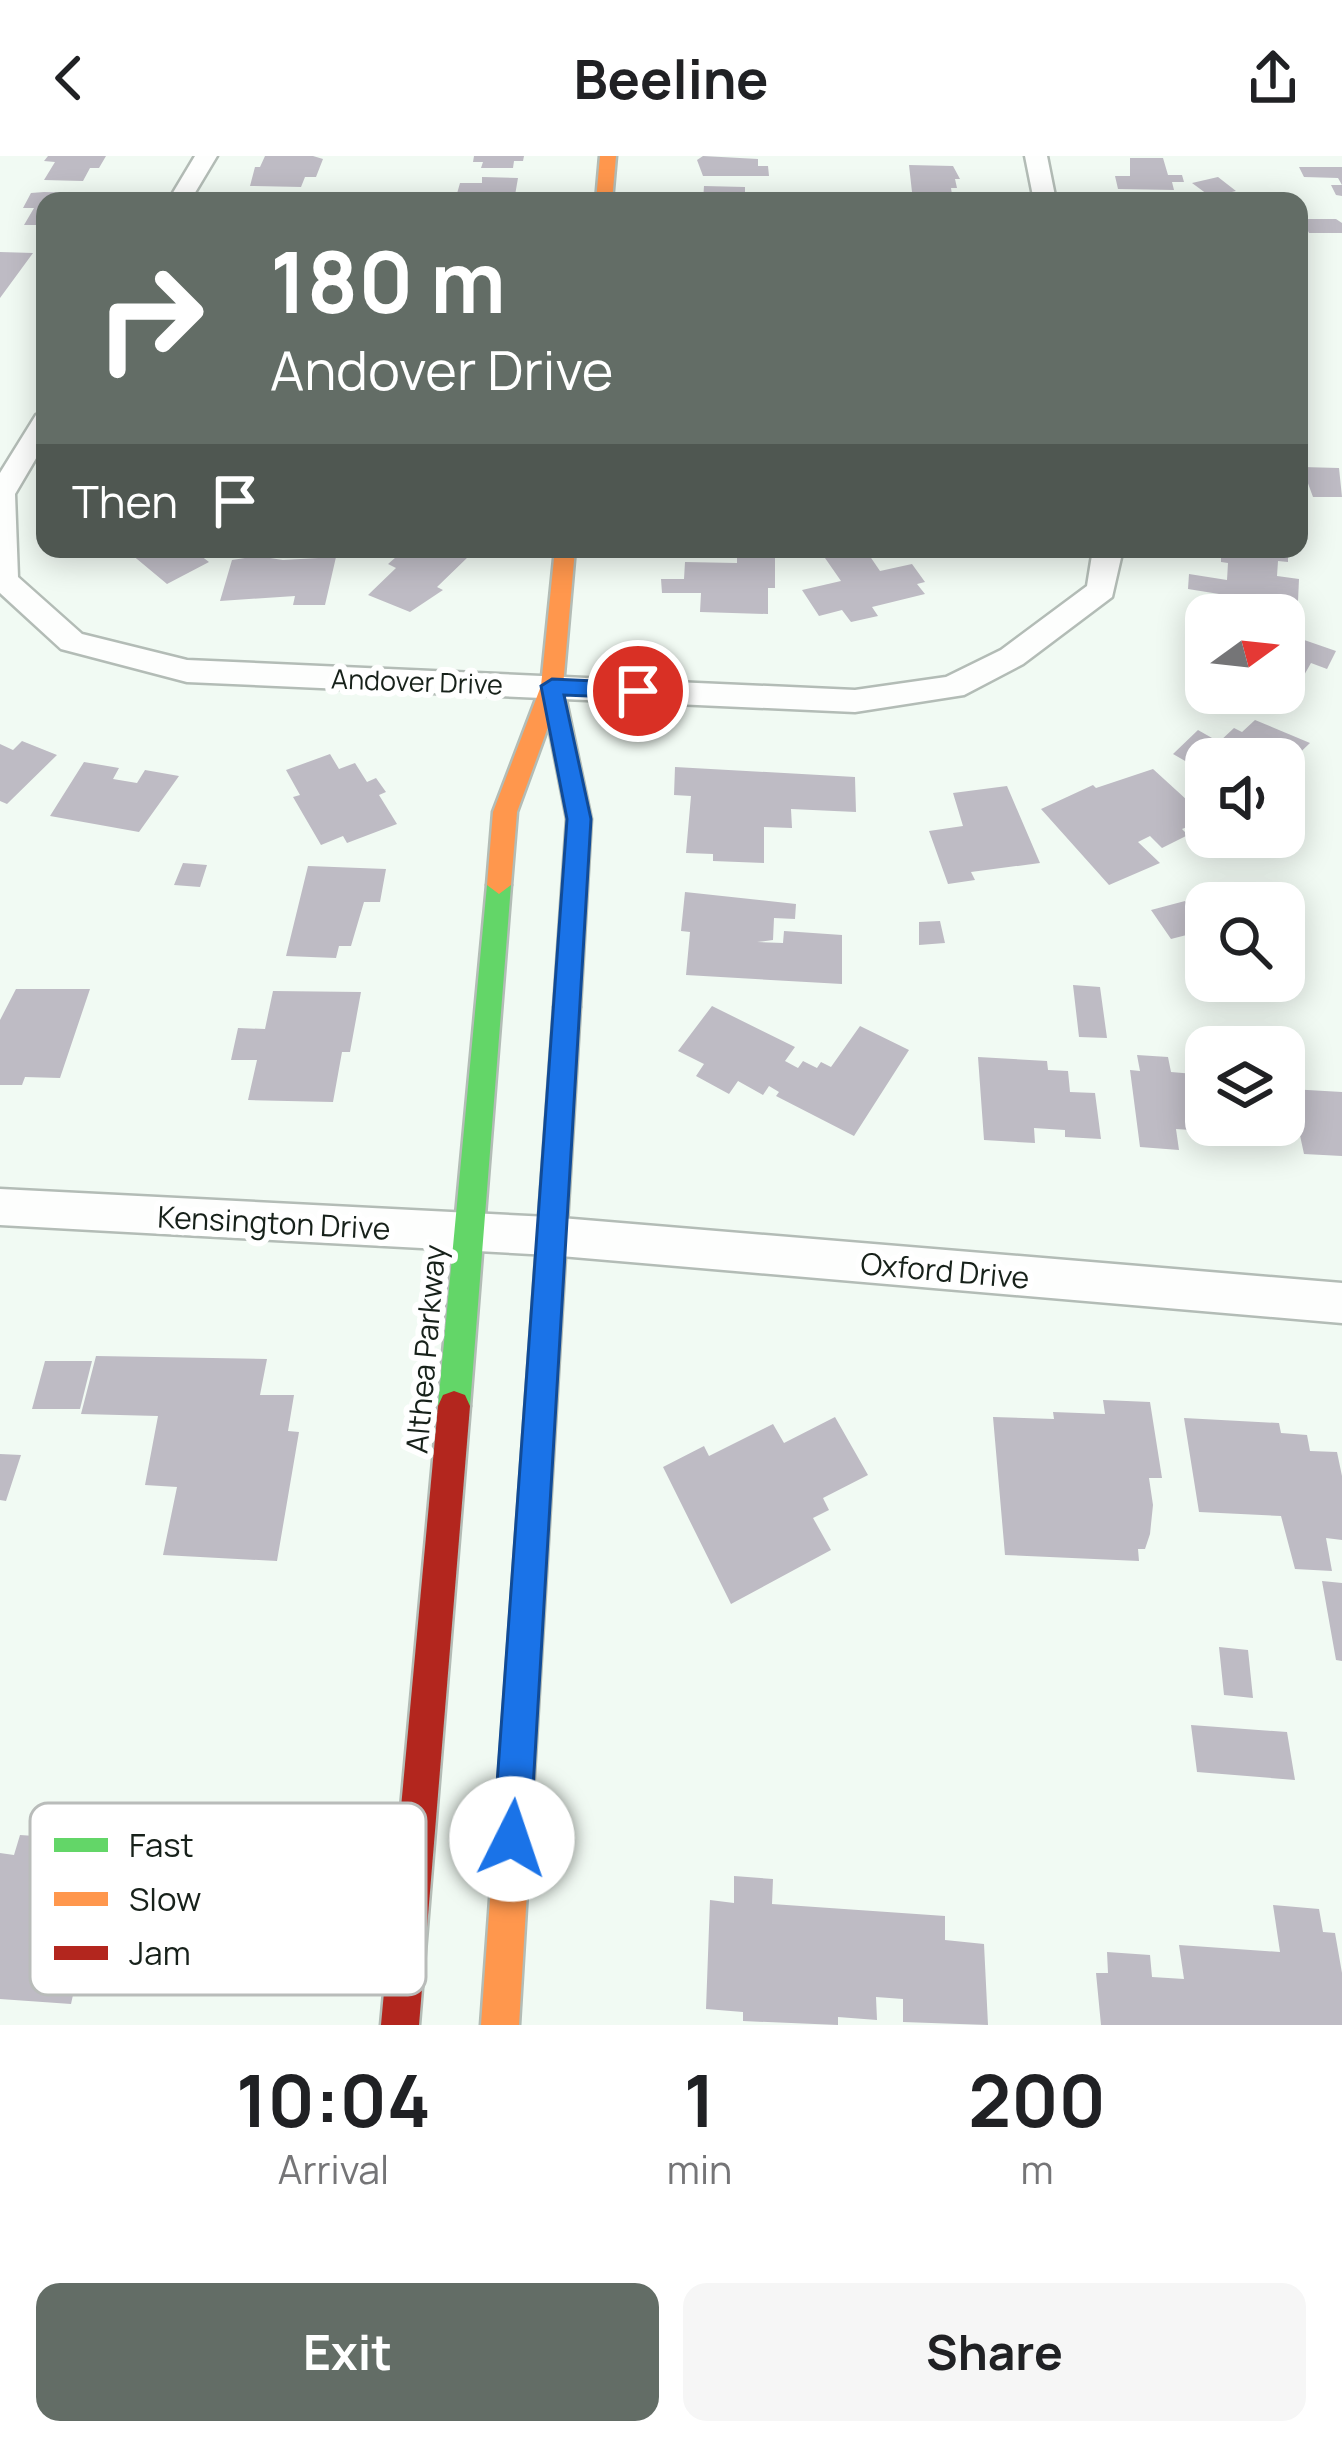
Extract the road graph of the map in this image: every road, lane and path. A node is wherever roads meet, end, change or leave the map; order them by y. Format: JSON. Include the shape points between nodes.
{"nodes":[{"id":1,"x":206,"y":156,"type":"edge"},
{"id":2,"x":608,"y":156,"type":"edge"},
{"id":3,"x":1036,"y":156,"type":"edge"},
{"id":4,"x":184,"y":192,"type":"edge"},
{"id":5,"x":605,"y":192,"type":"edge"},
{"id":6,"x":1043,"y":192,"type":"edge"},
{"id":7,"x":36,"y":436,"type":"edge"},
{"id":8,"x":564,"y":558,"type":"edge"},
{"id":9,"x":1106,"y":558,"type":"edge"},
{"id":10,"x":552,"y":686,"type":"junction"},
{"id":11,"x":0,"y":1208,"type":"edge"},
{"id":12,"x":468,"y":1233,"type":"junction"},
{"id":13,"x":549,"y":1236,"type":"junction"},
{"id":14,"x":1342,"y":1303,"type":"edge"},
{"id":15,"x":419,"y":1803,"type":"edge"},
{"id":16,"x":403,"y":1995,"type":"edge"},
{"id":17,"x":400,"y":2025,"type":"edge"},
{"id":18,"x":500,"y":2025,"type":"edge"}],
"edges":[{"from":1,"to":4,"type":"street"},
{"from":2,"to":5,"type":"street"},
{"from":3,"to":6,"type":"street"},
{"from":7,"to":10,"type":"street","name":"Andover Drive","via":[[1,494],[3,580],[72,642],[188,671]]},
{"from":8,"to":10,"type":"street","name":"Althea Parkway"},
{"from":9,"to":10,"type":"street","name":"Andover Drive","via":[[1101,590],[1012,657],[953,687],[855,701]]},
{"from":10,"to":12,"type":"street","name":"Althea Parkway","via":[[505,812]]},
{"from":10,"to":13,"type":"street","name":"Althea Parkway","via":[[579,819]]},
{"from":11,"to":12,"type":"street","name":"Kensington Drive"},
{"from":12,"to":13,"type":"street","name":"Kensington Drive"},
{"from":12,"to":15,"type":"street","name":"Althea Parkway"},
{"from":13,"to":14,"type":"street","name":"Oxford Drive"},
{"from":13,"to":18,"type":"street","name":"Althea Parkway"},
{"from":16,"to":17,"type":"street","name":"Althea Parkway"}]}
